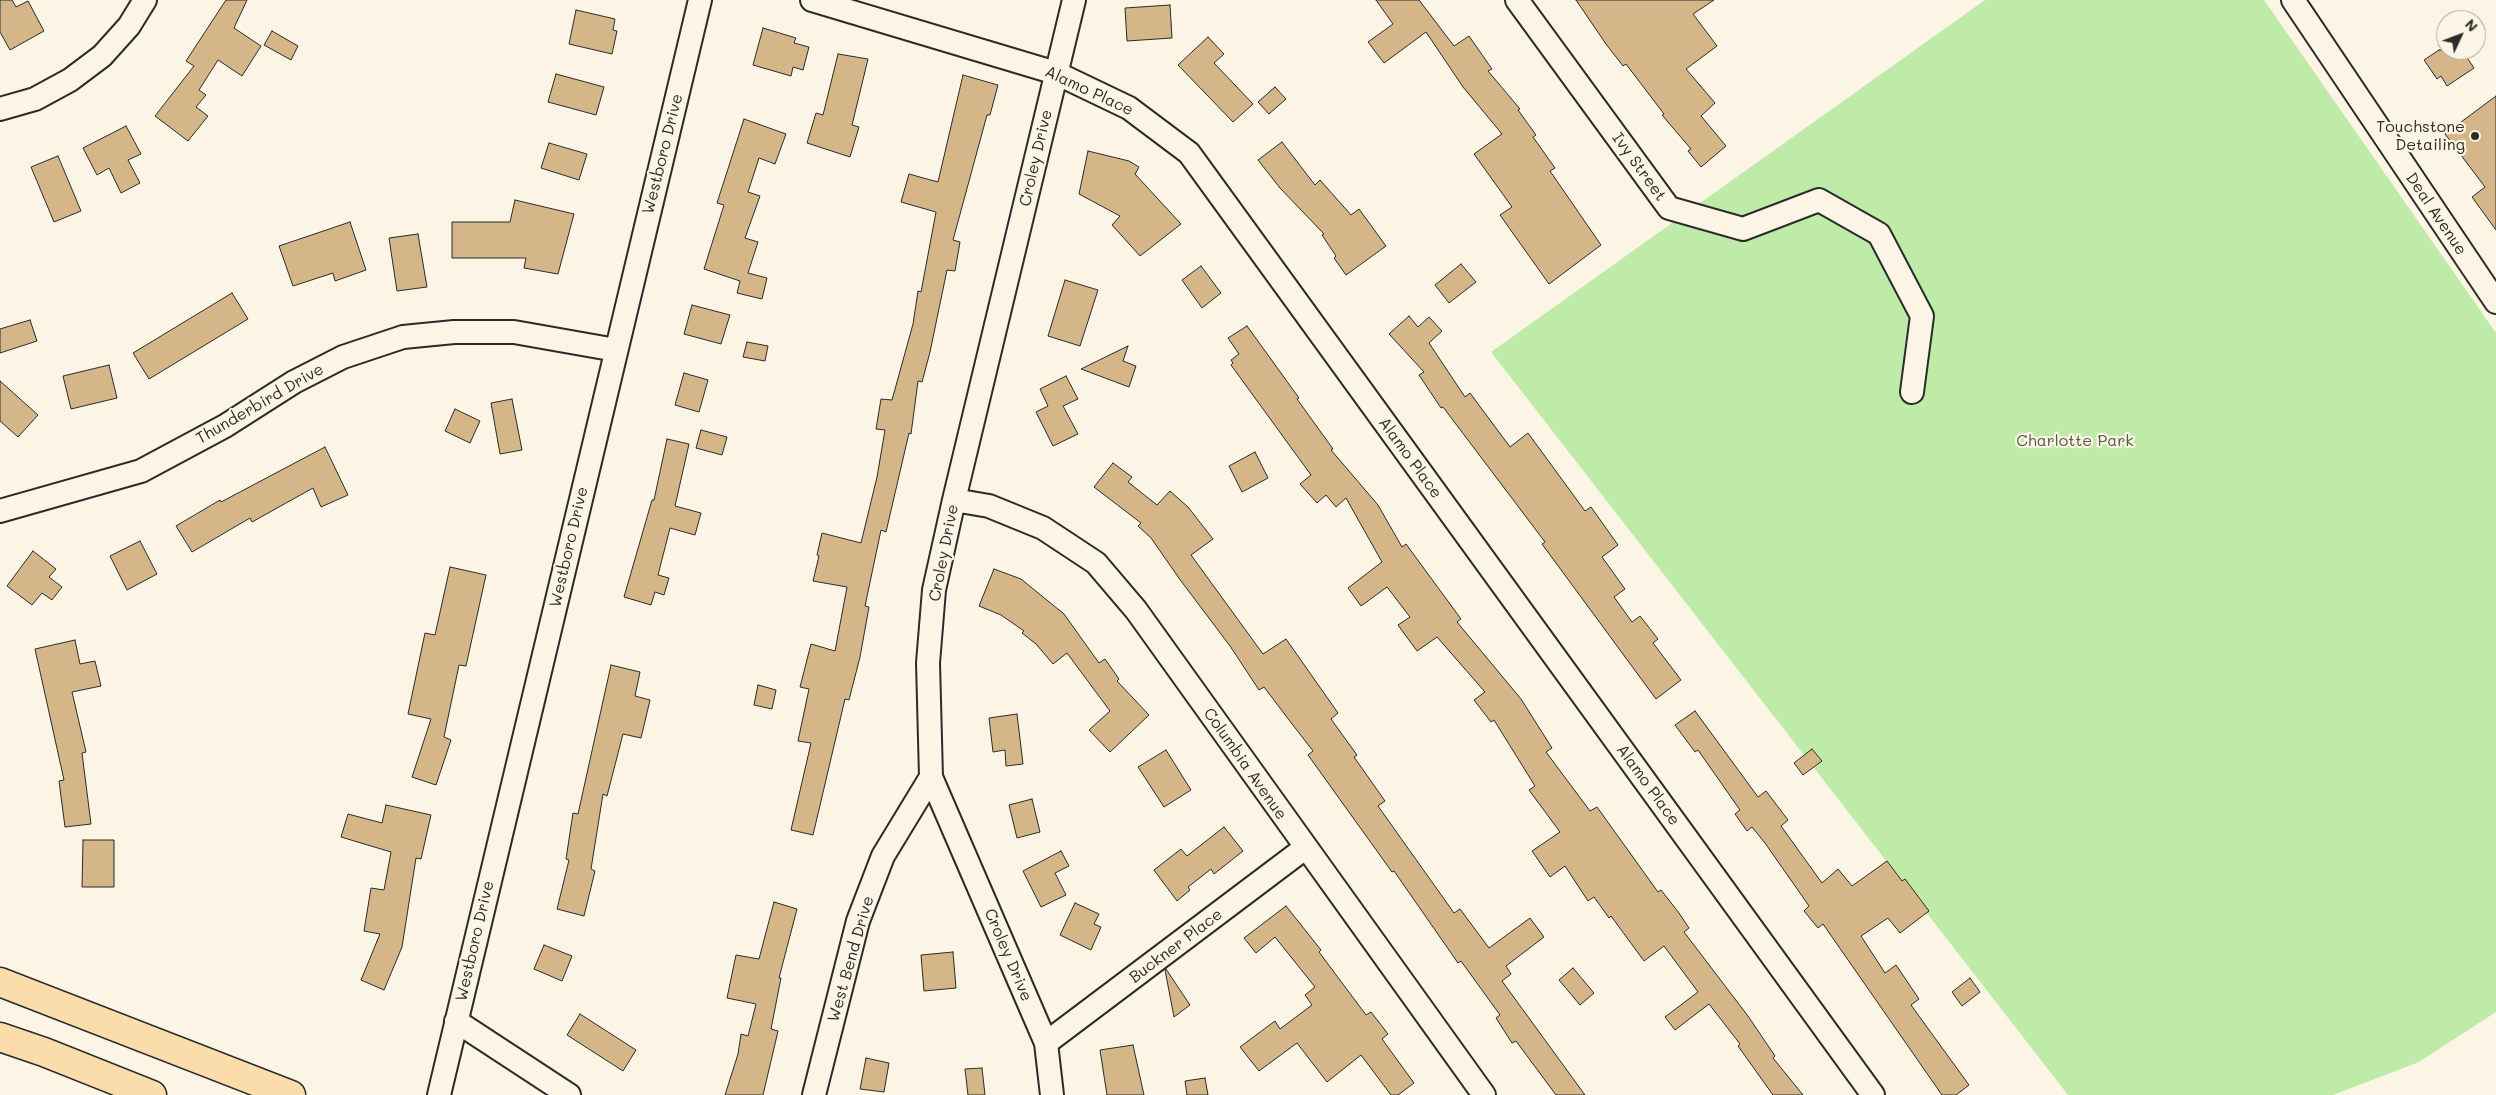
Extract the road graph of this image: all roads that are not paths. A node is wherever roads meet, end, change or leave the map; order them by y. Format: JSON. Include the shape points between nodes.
{"nodes":[{"id":1,"x":145,"y":0,"type":"edge"},
{"id":2,"x":700,"y":0,"type":"edge"},
{"id":3,"x":812,"y":0,"type":"edge"},
{"id":4,"x":1074,"y":0,"type":"edge"},
{"id":5,"x":1517,"y":0,"type":"edge"},
{"id":6,"x":2292,"y":0,"type":"edge"},
{"id":7,"x":1056,"y":73,"type":"junction"},
{"id":8,"x":0,"y":109,"type":"edge"},
{"id":9,"x":2496,"y":302,"type":"edge"},
{"id":10,"x":616,"y":350,"type":"junction"},
{"id":11,"x":1912,"y":392,"type":"dead end"},
{"id":12,"x":954,"y":500,"type":"junction"},
{"id":13,"x":0,"y":511,"type":"edge"},
{"id":14,"x":931,"y":777,"type":"junction"},
{"id":15,"x":1305,"y":848,"type":"junction"},
{"id":16,"x":0,"y":982,"type":"edge"},
{"id":17,"x":456,"y":1021,"type":"junction"},
{"id":18,"x":0,"y":1037,"type":"edge"},
{"id":19,"x":1046,"y":1043,"type":"junction"},
{"id":20,"x":152,"y":1095,"type":"edge"},
{"id":21,"x":291,"y":1095,"type":"edge"},
{"id":22,"x":439,"y":1095,"type":"edge"},
{"id":23,"x":570,"y":1095,"type":"edge"},
{"id":24,"x":814,"y":1095,"type":"edge"},
{"id":25,"x":1052,"y":1095,"type":"edge"},
{"id":26,"x":1484,"y":1095,"type":"edge"},
{"id":27,"x":1873,"y":1095,"type":"edge"}],
"edges":[{"from":1,"to":8,"type":"street","via":[[129,26],[102,56],[70,80],[35,99]]},
{"from":2,"to":10,"type":"street","name":"Westboro Drive"},
{"from":3,"to":7,"type":"street","name":"Alamo Place"},
{"from":4,"to":7,"type":"street","name":"Croley Drive"},
{"from":5,"to":11,"type":"street","name":"Ivy Street","via":[[1670,208],[1743,229],[1818,200],[1879,234],[1922,316]]},
{"from":6,"to":9,"type":"street","name":"Deal Avenue"},
{"from":7,"to":12,"type":"street","name":"Croley Drive"},
{"from":7,"to":27,"type":"street","name":"Alamo Place","via":[[1130,108],[1189,153]]},
{"from":10,"to":13,"type":"street","name":"Thunderbird Drive","via":[[514,332],[403,336],[343,358],[294,382],[225,426],[141,471]]},
{"from":10,"to":17,"type":"street","name":"Westboro Drive"},
{"from":12,"to":14,"type":"street","name":"Croley Drive","via":[[934,590],[928,662]]},
{"from":12,"to":15,"type":"street","name":"Columbia Avenue","via":[[989,506],[1043,528],[1096,563],[1136,610]]},
{"from":14,"to":19,"type":"street","name":"Croley Drive"},
{"from":14,"to":24,"type":"street","name":"West Bend Drive","via":[[883,856],[858,921]]},
{"from":15,"to":19,"type":"street","name":"Buckner Place"},
{"from":15,"to":26,"type":"street","name":"Columbia Avenue"},
{"from":16,"to":21,"type":"highway"},
{"from":17,"to":22,"type":"street","name":"Westboro Drive"},
{"from":17,"to":23,"type":"street"},
{"from":18,"to":20,"type":"highway"},
{"from":19,"to":25,"type":"street","name":"Croley Drive"}]}
